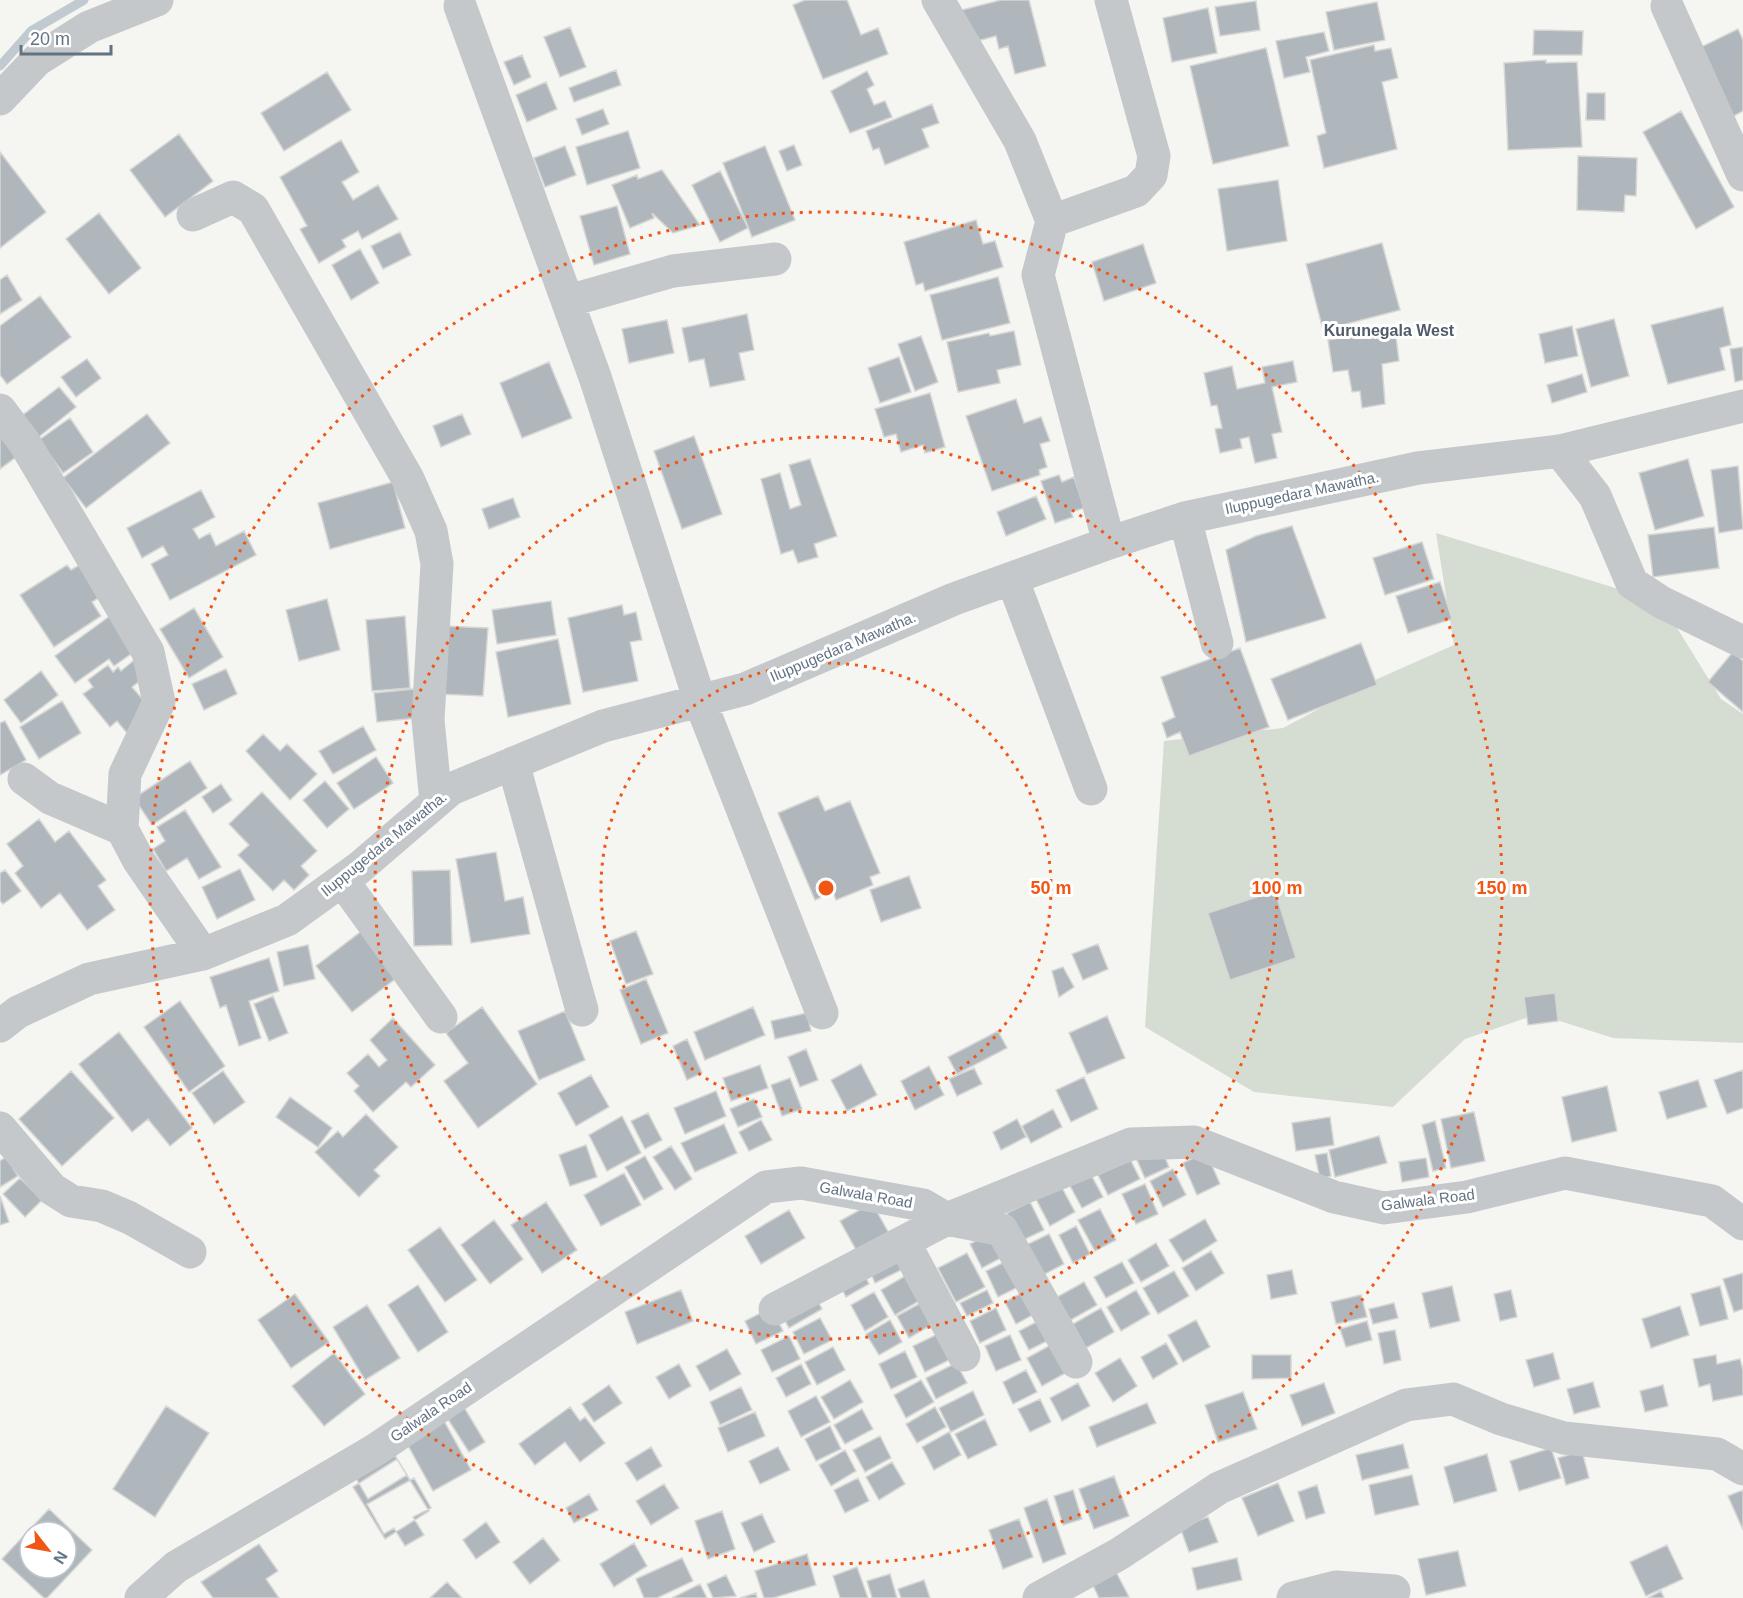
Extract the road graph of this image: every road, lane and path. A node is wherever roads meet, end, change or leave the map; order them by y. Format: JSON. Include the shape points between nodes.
{"nodes":[{"id":1,"x":157,"y":0,"type":"edge"},
{"id":2,"x":938,"y":0,"type":"edge"},
{"id":3,"x":1111,"y":0,"type":"edge"},
{"id":4,"x":460,"y":6,"type":"dead end"},
{"id":5,"x":1667,"y":6,"type":"dead end"},
{"id":6,"x":0,"y":99,"type":"edge"},
{"id":7,"x":1743,"y":175,"type":"edge"},
{"id":8,"x":193,"y":215,"type":"dead end"},
{"id":9,"x":1052,"y":221,"type":"junction"},
{"id":10,"x":775,"y":259,"type":"dead end"},
{"id":11,"x":568,"y":301,"type":"junction"},
{"id":12,"x":1743,"y":406,"type":"edge"},
{"id":13,"x":0,"y":410,"type":"edge"},
{"id":14,"x":1560,"y":451,"type":"junction"},
{"id":15,"x":1185,"y":518,"type":"junction"},
{"id":16,"x":1109,"y":543,"type":"junction"},
{"id":17,"x":1012,"y":578,"type":"junction"},
{"id":18,"x":1743,"y":642,"type":"edge"},
{"id":19,"x":1217,"y":643,"type":"dead end"},
{"id":20,"x":700,"y":701,"type":"junction"},
{"id":21,"x":513,"y":763,"type":"junction"},
{"id":22,"x":24,"y":779,"type":"dead end"},
{"id":23,"x":1091,"y":789,"type":"dead end"},
{"id":24,"x":436,"y":802,"type":"junction"},
{"id":25,"x":122,"y":829,"type":"junction"},
{"id":26,"x":342,"y":880,"type":"junction"},
{"id":27,"x":202,"y":954,"type":"junction"},
{"id":28,"x":582,"y":1010,"type":"dead end"},
{"id":29,"x":822,"y":1013,"type":"dead end"},
{"id":30,"x":441,"y":1017,"type":"dead end"},
{"id":31,"x":0,"y":1026,"type":"edge"},
{"id":32,"x":0,"y":1128,"type":"edge"},
{"id":33,"x":947,"y":1219,"type":"junction"},
{"id":34,"x":1743,"y":1224,"type":"edge"},
{"id":35,"x":904,"y":1242,"type":"junction"},
{"id":36,"x":190,"y":1252,"type":"dead end"},
{"id":37,"x":775,"y":1309,"type":"dead end"},
{"id":38,"x":964,"y":1355,"type":"dead end"},
{"id":39,"x":1076,"y":1362,"type":"dead end"},
{"id":40,"x":1743,"y":1469,"type":"edge"},
{"id":41,"x":1394,"y":1591,"type":"dead end"},
{"id":42,"x":141,"y":1598,"type":"edge"},
{"id":43,"x":1039,"y":1598,"type":"edge"},
{"id":44,"x":1293,"y":1598,"type":"edge"}],
"edges":[{"from":1,"to":6,"type":"street","via":[[89,27],[38,60]]},
{"from":2,"to":9,"type":"street","via":[[1020,141]]},
{"from":3,"to":9,"type":"street","via":[[1154,156],[1151,175],[1136,190]]},
{"from":4,"to":11,"type":"street"},
{"from":5,"to":7,"type":"street"},
{"from":8,"to":24,"type":"street","via":[[233,197],[253,209],[408,479],[431,531],[437,564],[428,720]]},
{"from":9,"to":16,"type":"street","via":[[1038,275]]},
{"from":10,"to":11,"type":"street","via":[[674,271]]},
{"from":11,"to":20,"type":"street"},
{"from":12,"to":14,"type":"street","name":"Iluppugedara Mawatha."},
{"from":13,"to":25,"type":"street","via":[[24,442],[148,652],[159,702],[125,774]]},
{"from":14,"to":15,"type":"street","name":"Iluppugedara Mawatha.","via":[[1418,468]]},
{"from":14,"to":18,"type":"street","via":[[1595,496],[1632,583],[1661,602]]},
{"from":15,"to":16,"type":"street","name":"Iluppugedara Mawatha."},
{"from":15,"to":19,"type":"street"},
{"from":16,"to":17,"type":"street","name":"Iluppugedara Mawatha."},
{"from":17,"to":20,"type":"street","name":"Iluppugedara Mawatha.","via":[[746,689]]},
{"from":17,"to":23,"type":"street"},
{"from":20,"to":21,"type":"street","name":"Iluppugedara Mawatha.","via":[[603,726]]},
{"from":20,"to":29,"type":"street"},
{"from":21,"to":24,"type":"street","name":"Iluppugedara Mawatha.","via":[[451,789]]},
{"from":21,"to":28,"type":"street"},
{"from":22,"to":25,"type":"street","via":[[50,798]]},
{"from":24,"to":26,"type":"street","name":"Iluppugedara Mawatha."},
{"from":25,"to":27,"type":"street"},
{"from":26,"to":27,"type":"street","name":"Iluppugedara Mawatha.","via":[[287,920]]},
{"from":26,"to":30,"type":"street"},
{"from":27,"to":31,"type":"street","name":"Iluppugedara Mawatha.","via":[[89,979],[18,1012]]},
{"from":32,"to":36,"type":"street","via":[[52,1189],[70,1200],[102,1206],[130,1218]]},
{"from":33,"to":34,"type":"street","name":"Galwala Road","via":[[1131,1144],[1194,1142],[1334,1197],[1384,1208],[1467,1197],[1565,1173],[1712,1201]]},
{"from":33,"to":35,"type":"street"},
{"from":33,"to":39,"type":"street","via":[[1002,1230]]},
{"from":33,"to":42,"type":"street","name":"Galwala Road","via":[[923,1205],[801,1183],[766,1187],[375,1450],[176,1567]]},
{"from":35,"to":37,"type":"street"},
{"from":35,"to":38,"type":"street"},
{"from":40,"to":43,"type":"street","via":[[1717,1455],[1564,1438],[1501,1419],[1453,1398],[1406,1405],[1219,1488],[1119,1554]]},
{"from":41,"to":44,"type":"street","via":[[1336,1587]]}]}
